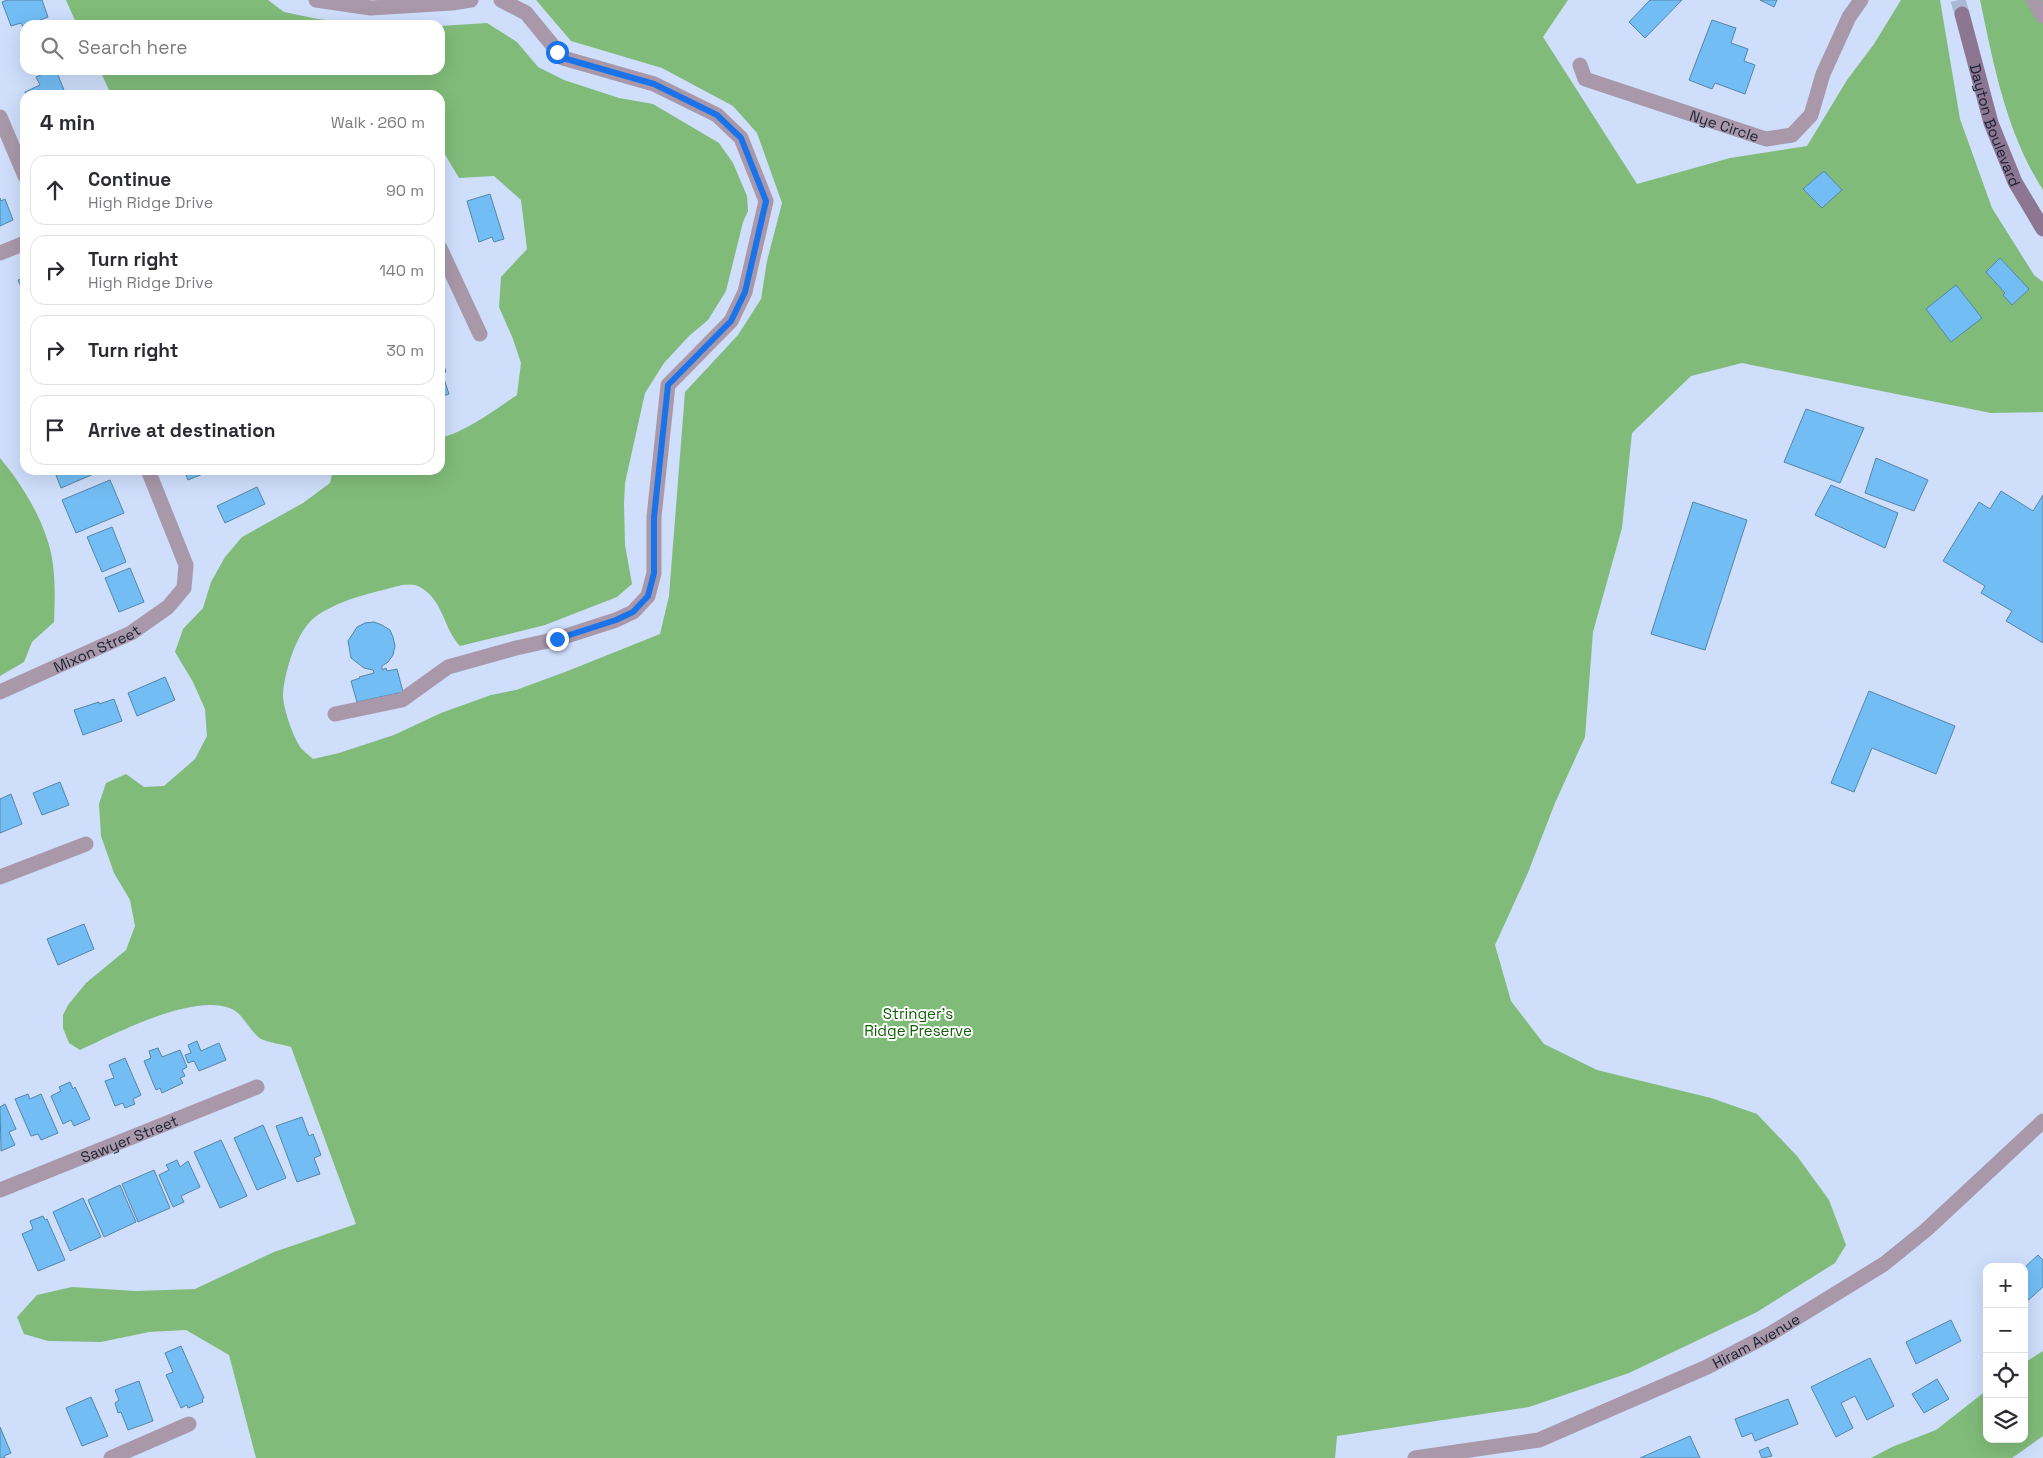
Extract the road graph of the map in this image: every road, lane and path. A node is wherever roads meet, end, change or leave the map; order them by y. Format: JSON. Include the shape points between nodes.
{"nodes":[{"id":1,"x":316,"y":0,"type":"edge"},
{"id":2,"x":471,"y":0,"type":"edge"},
{"id":3,"x":501,"y":0,"type":"edge"},
{"id":4,"x":1861,"y":0,"type":"edge"},
{"id":5,"x":2033,"y":0,"type":"edge"},
{"id":6,"x":1962,"y":14,"type":"tunnel mouth"},
{"id":7,"x":2043,"y":16,"type":"edge"},
{"id":8,"x":1580,"y":65,"type":"dead end"},
{"id":9,"x":0,"y":118,"type":"edge"},
{"id":10,"x":20,"y":164,"type":"edge"},
{"id":11,"x":2043,"y":229,"type":"edge"},
{"id":12,"x":20,"y":244,"type":"edge"},
{"id":13,"x":0,"y":253,"type":"edge"},
{"id":14,"x":445,"y":259,"type":"edge"},
{"id":15,"x":480,"y":334,"type":"dead end"},
{"id":16,"x":150,"y":475,"type":"edge"},
{"id":17,"x":0,"y":692,"type":"edge"},
{"id":18,"x":335,"y":714,"type":"dead end"},
{"id":19,"x":86,"y":844,"type":"dead end"},
{"id":20,"x":0,"y":876,"type":"edge"},
{"id":21,"x":257,"y":1087,"type":"dead end"},
{"id":22,"x":2043,"y":1121,"type":"edge"},
{"id":23,"x":0,"y":1190,"type":"edge"},
{"id":24,"x":189,"y":1424,"type":"dead end"},
{"id":25,"x":112,"y":1458,"type":"edge"},
{"id":26,"x":1415,"y":1458,"type":"edge"}],
"edges":[{"from":1,"to":2,"type":"street","via":[[372,8]]},
{"from":3,"to":18,"type":"street","via":[[526,13],[563,58],[654,84],[717,115],[741,138],[766,201],[745,292],[731,321],[668,385],[654,517],[654,573],[648,596],[633,612],[557,639],[448,667],[402,700]]},
{"from":4,"to":8,"type":"street","name":"Nye Circle","via":[[1849,17],[1823,74],[1811,115],[1792,135],[1766,139],[1637,97],[1585,79]]},
{"from":5,"to":7,"type":"street"},
{"from":6,"to":11,"type":"main road","name":"Dayton Boulevard","via":[[1991,123],[2015,182]]},
{"from":9,"to":10,"type":"street"},
{"from":12,"to":13,"type":"street"},
{"from":14,"to":15,"type":"street"},
{"from":16,"to":17,"type":"street","name":"Mixon Street","via":[[186,565],[184,588],[168,607],[131,632]]},
{"from":19,"to":20,"type":"street"},
{"from":21,"to":23,"type":"street","name":"Sawyer Street"},
{"from":22,"to":26,"type":"street","name":"Hiram Avenue","via":[[1926,1230],[1884,1264],[1770,1334],[1707,1366],[1539,1440]]},
{"from":24,"to":25,"type":"street"}]}
